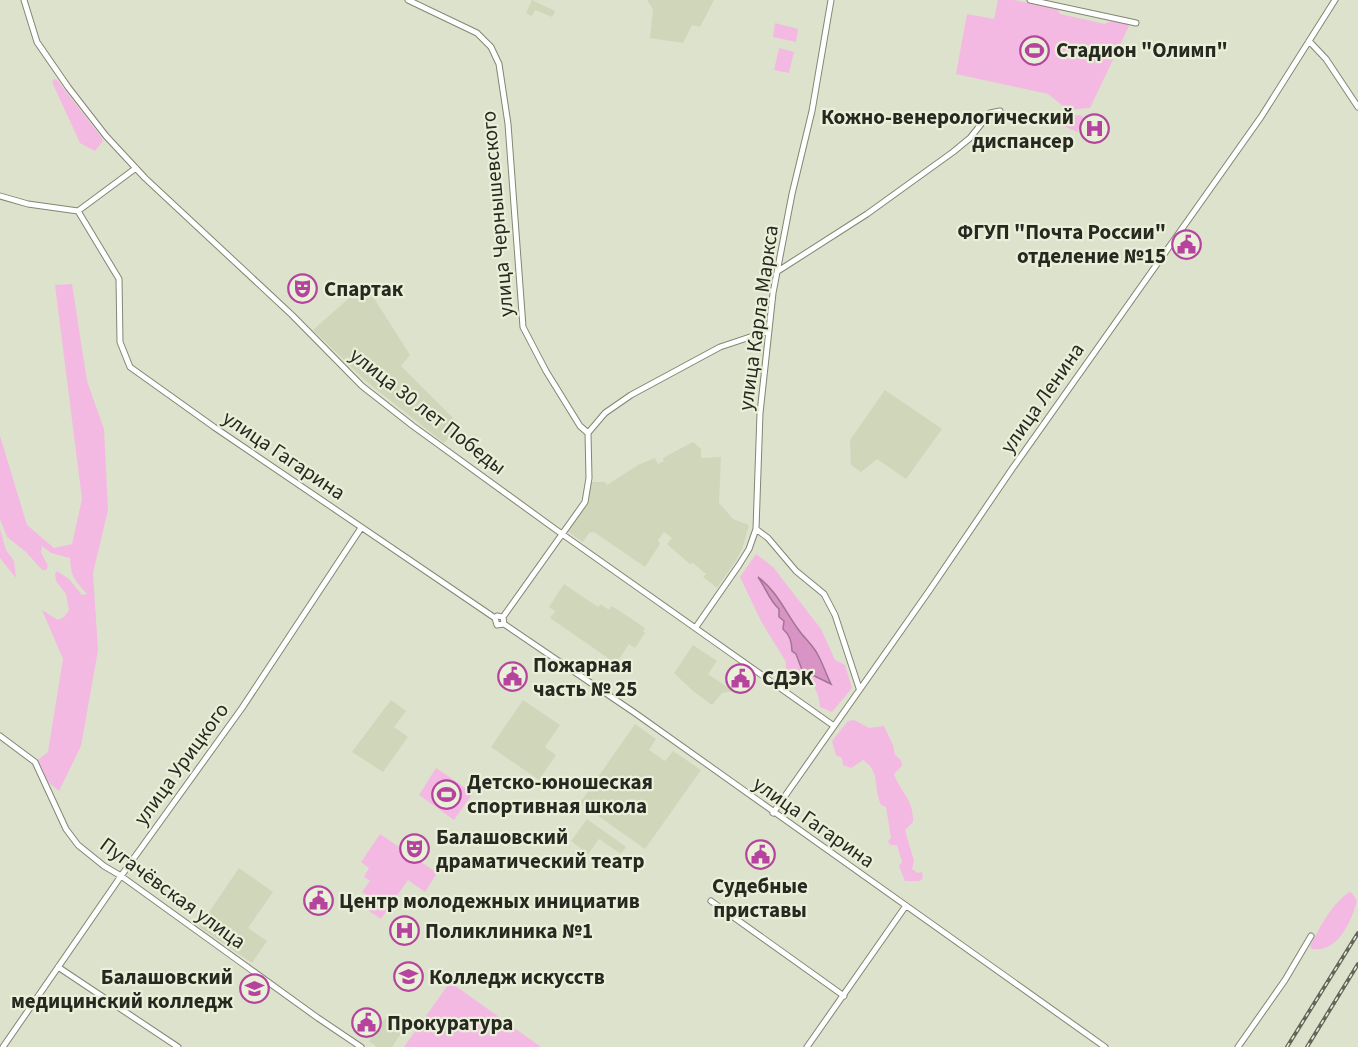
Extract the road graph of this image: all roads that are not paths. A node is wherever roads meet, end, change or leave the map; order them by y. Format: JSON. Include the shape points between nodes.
{"nodes":[{"id":1,"x":24,"y":0,"type":"edge"},
{"id":2,"x":408,"y":0,"type":"edge"},
{"id":3,"x":831,"y":0,"type":"edge"},
{"id":4,"x":1030,"y":0,"type":"edge"},
{"id":5,"x":1335,"y":0,"type":"edge"},
{"id":6,"x":1136,"y":22,"type":"dead end"},
{"id":7,"x":1309,"y":41,"type":"junction"},
{"id":8,"x":1357,"y":105,"type":"edge"},
{"id":9,"x":1000,"y":111,"type":"dead end"},
{"id":10,"x":135,"y":168,"type":"junction"},
{"id":11,"x":0,"y":196,"type":"edge"},
{"id":12,"x":78,"y":211,"type":"junction"},
{"id":13,"x":778,"y":271,"type":"junction"},
{"id":14,"x":768,"y":331,"type":"junction"},
{"id":15,"x":588,"y":433,"type":"junction"},
{"id":16,"x":361,"y":528,"type":"junction"},
{"id":17,"x":756,"y":529,"type":"junction"},
{"id":18,"x":563,"y":534,"type":"junction"},
{"id":19,"x":503,"y":621,"type":"junction"},
{"id":20,"x":696,"y":627,"type":"junction"},
{"id":21,"x":859,"y":688,"type":"junction"},
{"id":22,"x":834,"y":726,"type":"junction"},
{"id":23,"x":0,"y":735,"type":"edge"},
{"id":24,"x":773,"y":813,"type":"junction"},
{"id":25,"x":122,"y":876,"type":"junction"},
{"id":26,"x":711,"y":901,"type":"dead end"},
{"id":27,"x":905,"y":907,"type":"junction"},
{"id":28,"x":1311,"y":936,"type":"dead end"},
{"id":29,"x":58,"y":967,"type":"junction"},
{"id":30,"x":843,"y":996,"type":"junction"},
{"id":31,"x":3,"y":1047,"type":"edge"},
{"id":32,"x":178,"y":1047,"type":"edge"},
{"id":33,"x":362,"y":1047,"type":"edge"},
{"id":34,"x":807,"y":1047,"type":"edge"},
{"id":35,"x":1105,"y":1047,"type":"edge"},
{"id":36,"x":1238,"y":1047,"type":"edge"}],
"edges":[{"from":1,"to":10,"type":"street","name":"улица 30 лет Победы","via":[[37,42],[106,136]]},
{"from":2,"to":15,"type":"street","name":"улица Чернышевского","via":[[477,33],[491,47],[499,64],[508,124],[523,327],[546,371]]},
{"from":3,"to":13,"type":"street","name":"улица Карла Маркса"},
{"from":4,"to":6,"type":"street"},
{"from":5,"to":7,"type":"street","name":"улица Ленина"},
{"from":7,"to":8,"type":"street"},
{"from":7,"to":21,"type":"street","name":"улица Ленина","via":[[1261,117]]},
{"from":9,"to":13,"type":"street","via":[[990,113],[953,152],[867,214]]},
{"from":10,"to":12,"type":"street"},
{"from":10,"to":18,"type":"street","name":"улица 30 лет Победы","via":[[362,386]]},
{"from":11,"to":12,"type":"street"},
{"from":12,"to":16,"type":"street","name":"улица Гагарина","via":[[119,279],[120,342],[130,367]]},
{"from":13,"to":14,"type":"street","name":"улица Карла Маркса"},
{"from":14,"to":15,"type":"street","via":[[720,347],[631,395],[605,413]]},
{"from":14,"to":17,"type":"street","name":"улица Карла Маркса","via":[[760,413]]},
{"from":15,"to":18,"type":"street","via":[[585,502]]},
{"from":16,"to":19,"type":"street","name":"улица Гагарина"},
{"from":16,"to":25,"type":"street","name":"улица Урицкого","via":[[242,708]]},
{"from":17,"to":20,"type":"street","name":"улица Карла Маркса","via":[[749,549]]},
{"from":17,"to":21,"type":"street","via":[[824,594]]},
{"from":18,"to":19,"type":"street"},
{"from":18,"to":20,"type":"street","name":"улица 30 лет Победы"},
{"from":19,"to":24,"type":"street","name":"улица Гагарина"},
{"from":20,"to":22,"type":"street","name":"улица 30 лет Победы"},
{"from":21,"to":22,"type":"street","name":"улица Ленина"},
{"from":22,"to":24,"type":"street","name":"улица Ленина"},
{"from":23,"to":25,"type":"street","name":"Пугачёвская улица","via":[[35,762],[66,829],[78,845]]},
{"from":24,"to":27,"type":"street","name":"улица Гагарина"},
{"from":25,"to":29,"type":"street","name":"улица Урицкого"},
{"from":25,"to":33,"type":"street","name":"Пугачёвская улица"},
{"from":26,"to":30,"type":"street"},
{"from":27,"to":30,"type":"street"},
{"from":27,"to":35,"type":"street","name":"улица Гагарина"},
{"from":28,"to":36,"type":"street"},
{"from":29,"to":31,"type":"street","name":"улица Урицкого"},
{"from":29,"to":32,"type":"street"},
{"from":30,"to":34,"type":"street"}]}
